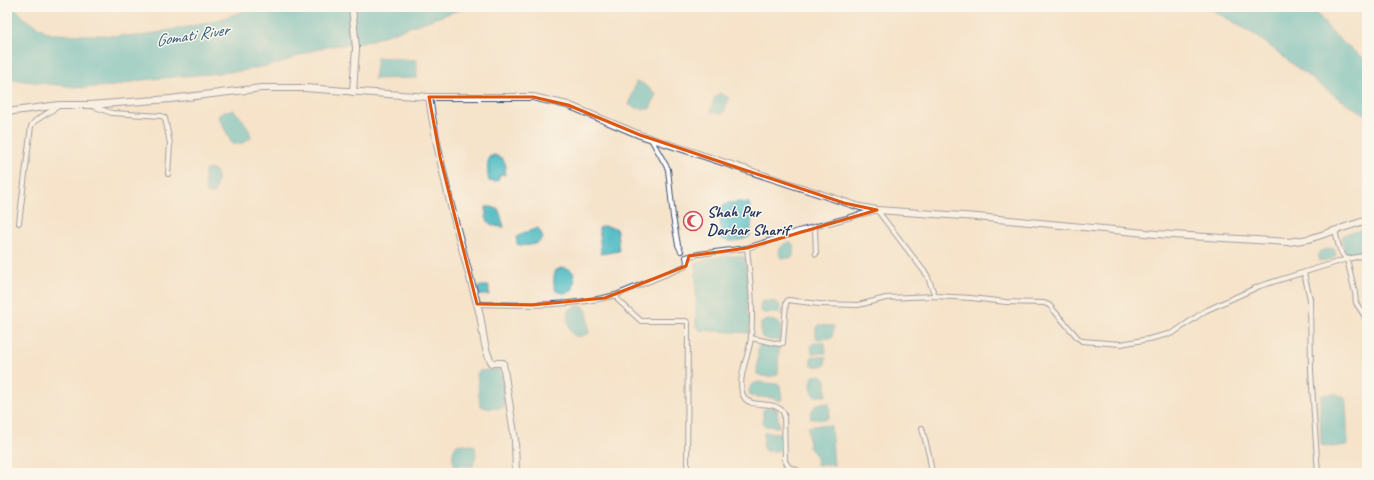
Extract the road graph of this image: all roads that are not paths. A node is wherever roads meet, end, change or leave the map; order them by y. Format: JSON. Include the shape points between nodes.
{"nodes":[{"id":1,"x":352,"y":7,"type":"edge"},
{"id":2,"x":353,"y":92,"type":"junction"},
{"id":3,"x":429,"y":97,"type":"junction"},
{"id":4,"x":59,"y":105,"type":"junction"},
{"id":5,"x":89,"y":105,"type":"junction"},
{"id":6,"x":7,"y":112,"type":"edge"},
{"id":7,"x":651,"y":139,"type":"junction"},
{"id":8,"x":168,"y":174,"type":"dead end"},
{"id":9,"x":877,"y":210,"type":"junction"},
{"id":10,"x":1367,"y":220,"type":"edge"},
{"id":11,"x":19,"y":223,"type":"dead end"},
{"id":12,"x":815,"y":227,"type":"junction"},
{"id":13,"x":1335,"y":230,"type":"junction"},
{"id":14,"x":747,"y":248,"type":"junction"},
{"id":15,"x":681,"y":251,"type":"dead end"},
{"id":16,"x":816,"y":254,"type":"dead end"},
{"id":17,"x":1367,"y":255,"type":"edge"},
{"id":18,"x":1347,"y":259,"type":"junction"},
{"id":19,"x":1304,"y":273,"type":"junction"},
{"id":20,"x":616,"y":295,"type":"junction"},
{"id":21,"x":935,"y":296,"type":"junction"},
{"id":22,"x":477,"y":304,"type":"junction"},
{"id":23,"x":1367,"y":325,"type":"edge"},
{"id":24,"x":751,"y":338,"type":"junction"},
{"id":25,"x":922,"y":428,"type":"dead end"},
{"id":26,"x":516,"y":473,"type":"edge"},
{"id":27,"x":687,"y":473,"type":"edge"},
{"id":28,"x":798,"y":473,"type":"edge"},
{"id":29,"x":932,"y":473,"type":"edge"},
{"id":30,"x":1318,"y":473,"type":"edge"}],
"edges":[{"from":1,"to":2,"type":"main road","via":[[356,48]]},
{"from":2,"to":3,"type":"main road"},
{"from":2,"to":5,"type":"main road","via":[[262,88]]},
{"from":3,"to":7,"type":"main road","via":[[533,97],[568,105]]},
{"from":3,"to":22,"type":"main road","via":[[442,164]]},
{"from":4,"to":5,"type":"main road"},
{"from":4,"to":6,"type":"main road"},
{"from":4,"to":11,"type":"street","via":[[31,126]]},
{"from":5,"to":8,"type":"street","via":[[112,113],[165,118],[170,144]]},
{"from":7,"to":9,"type":"main road","via":[[844,203]]},
{"from":7,"to":15,"type":"street","via":[[668,169],[673,217]]},
{"from":9,"to":12,"type":"street"},
{"from":9,"to":13,"type":"main road","via":[[1250,240],[1309,240]]},
{"from":9,"to":21,"type":"street","via":[[927,275]]},
{"from":10,"to":13,"type":"main road"},
{"from":12,"to":14,"type":"street"},
{"from":12,"to":16,"type":"street"},
{"from":13,"to":18,"type":"street","via":[[1342,255]]},
{"from":14,"to":20,"type":"street","via":[[686,257],[686,266]]},
{"from":14,"to":24,"type":"street","via":[[752,295]]},
{"from":17,"to":18,"type":"street"},
{"from":18,"to":19,"type":"street"},
{"from":18,"to":23,"type":"street","via":[[1356,304]]},
{"from":19,"to":21,"type":"street","via":[[1260,286],[1205,311],[1173,333],[1121,344],[1082,341],[1049,305],[1044,303]]},
{"from":19,"to":30,"type":"street","via":[[1310,299]]},
{"from":20,"to":22,"type":"street","via":[[532,305]]},
{"from":20,"to":27,"type":"street","via":[[618,300],[641,321],[684,320],[688,323]]},
{"from":21,"to":24,"type":"street","via":[[886,298],[858,305],[788,300],[783,343]]},
{"from":22,"to":26,"type":"main road","via":[[488,357],[492,364],[503,363],[515,440]]},
{"from":24,"to":28,"type":"street","via":[[743,375],[742,394],[745,400],[751,403],[767,404],[782,410],[785,461]]},
{"from":25,"to":29,"type":"street"}]}
